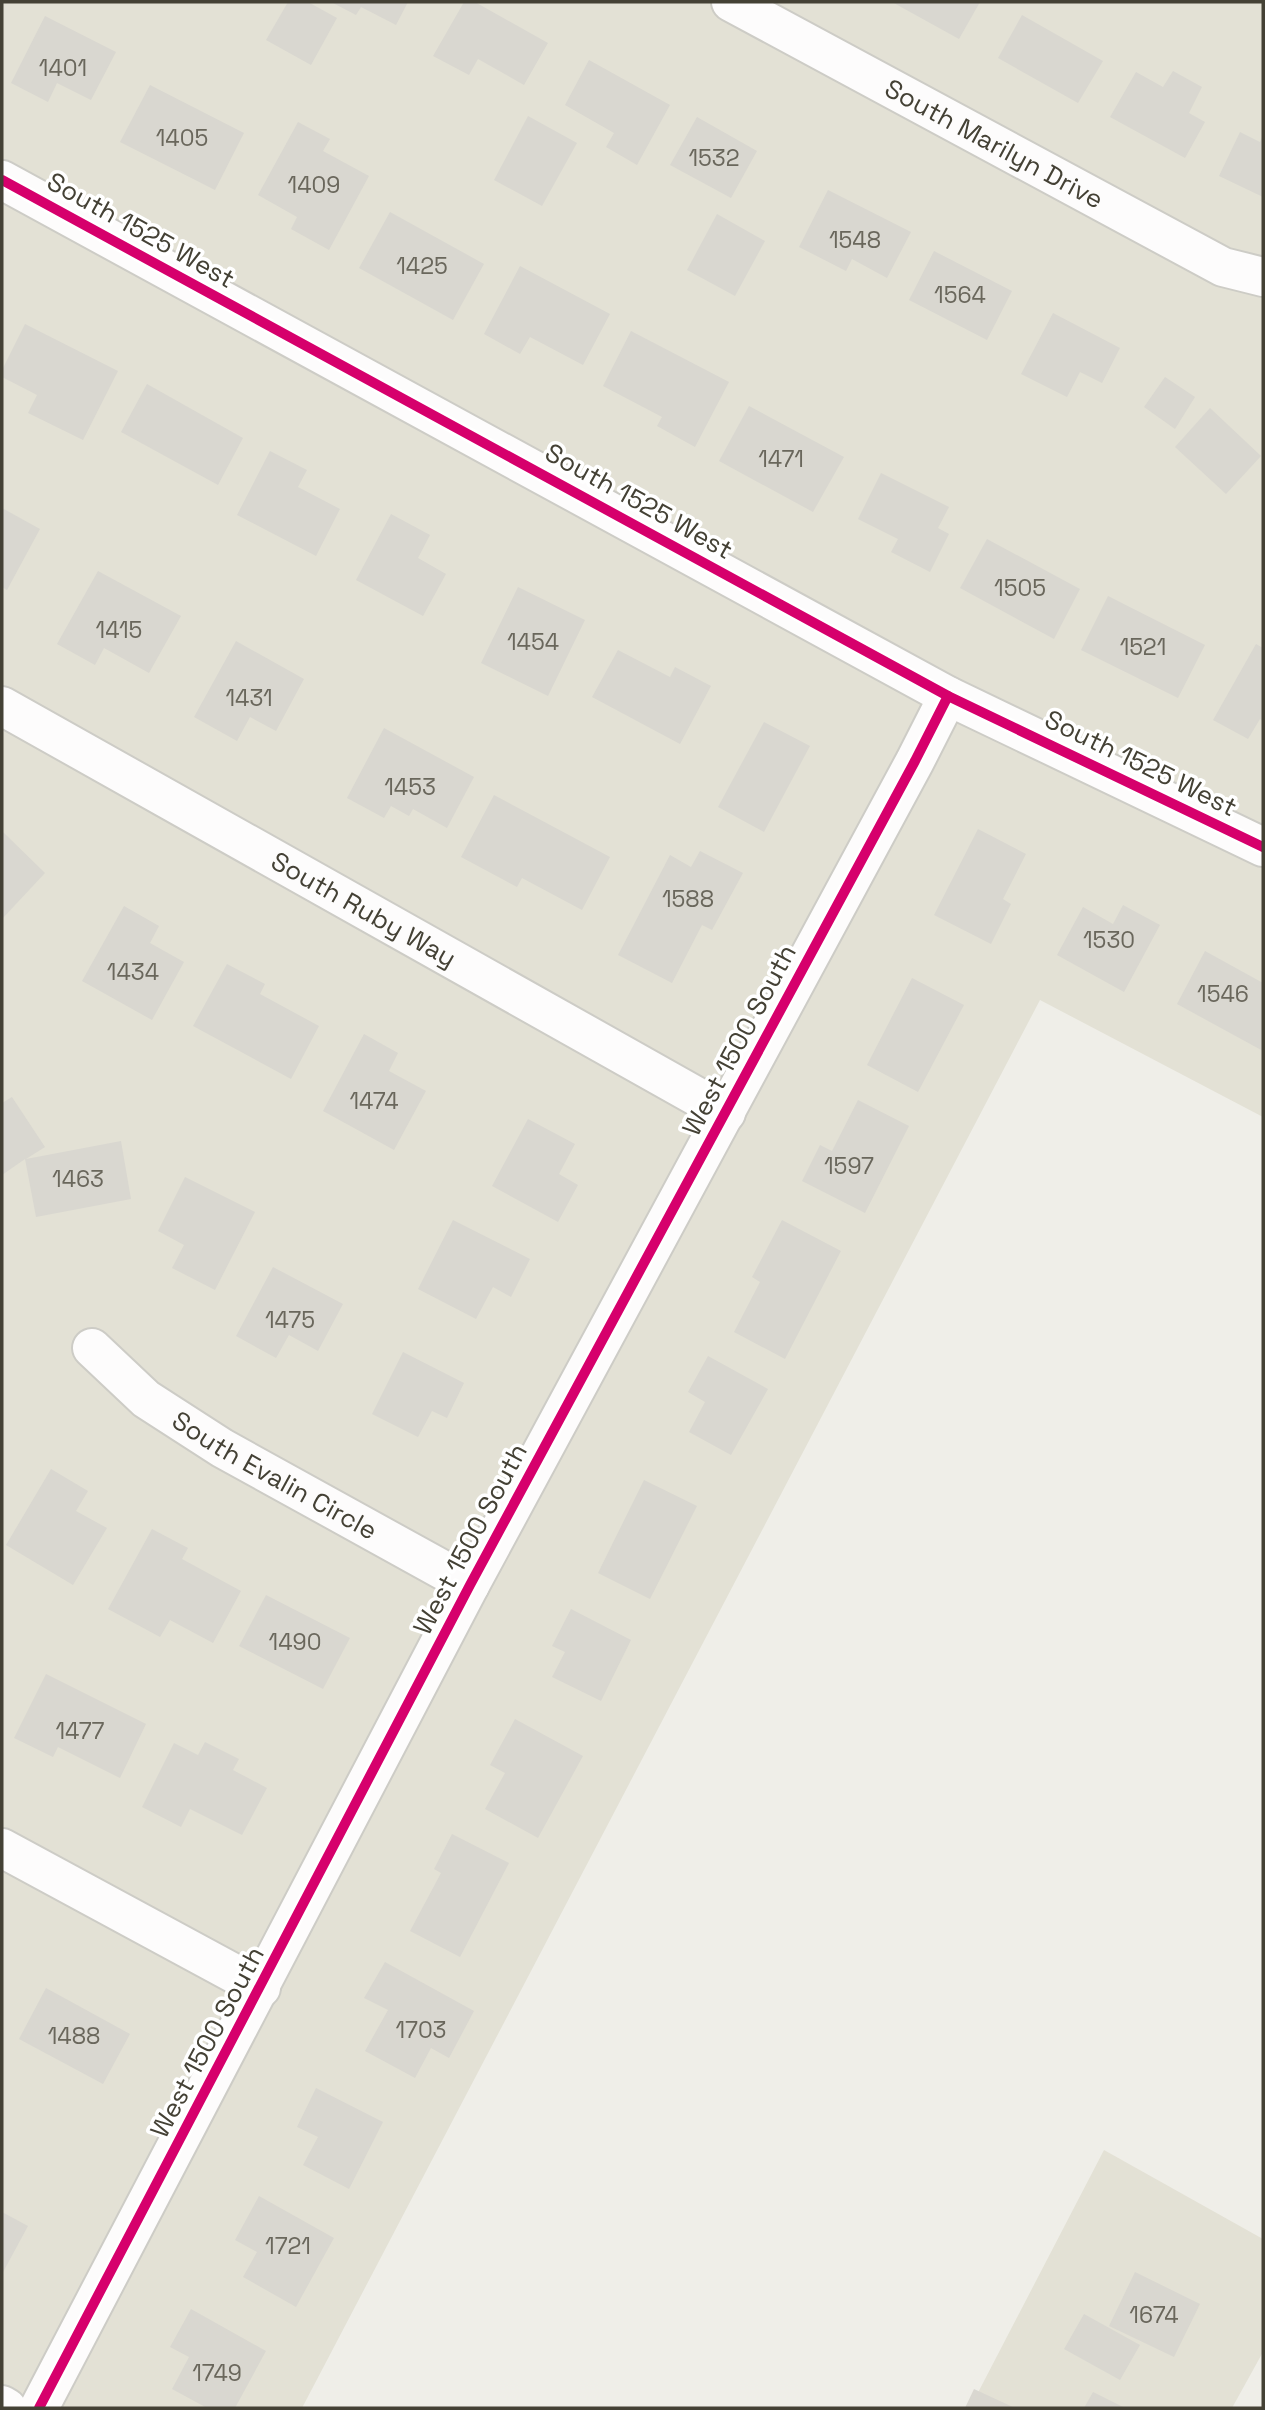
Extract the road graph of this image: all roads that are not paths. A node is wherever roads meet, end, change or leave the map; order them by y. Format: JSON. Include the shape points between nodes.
{"nodes":[{"id":1,"x":731,"y":2,"type":"edge"},
{"id":2,"x":2,"y":180,"type":"edge"},
{"id":3,"x":1263,"y":277,"type":"edge"},
{"id":4,"x":948,"y":696,"type":"junction"},
{"id":5,"x":2,"y":706,"type":"edge"},
{"id":6,"x":1263,"y":847,"type":"edge"},
{"id":7,"x":726,"y":1113,"type":"junction"},
{"id":8,"x":92,"y":1348,"type":"dead end"},
{"id":9,"x":470,"y":1585,"type":"junction"},
{"id":10,"x":2,"y":1847,"type":"edge"},
{"id":11,"x":261,"y":1988,"type":"junction"},
{"id":12,"x":2,"y":2405,"type":"edge"},
{"id":13,"x":7,"y":2408,"type":"edge"},
{"id":14,"x":39,"y":2408,"type":"edge"}],
"edges":[{"from":1,"to":3,"type":"street","name":"South Marilyn Drive","via":[[1223,267]]},
{"from":2,"to":4,"type":"street","name":"South 1525 West"},
{"from":4,"to":6,"type":"street","name":"South 1525 West"},
{"from":4,"to":7,"type":"street","name":"West 1500 South"},
{"from":5,"to":7,"type":"street","name":"South Ruby Way"},
{"from":7,"to":9,"type":"street","name":"West 1500 South"},
{"from":8,"to":9,"type":"street","name":"South Evalin Circle","via":[[146,1399],[222,1448]]},
{"from":9,"to":11,"type":"street","name":"West 1500 South"},
{"from":10,"to":11,"type":"street"},
{"from":11,"to":14,"type":"street","name":"West 1500 South"},
{"from":12,"to":13,"type":"street"}]}
